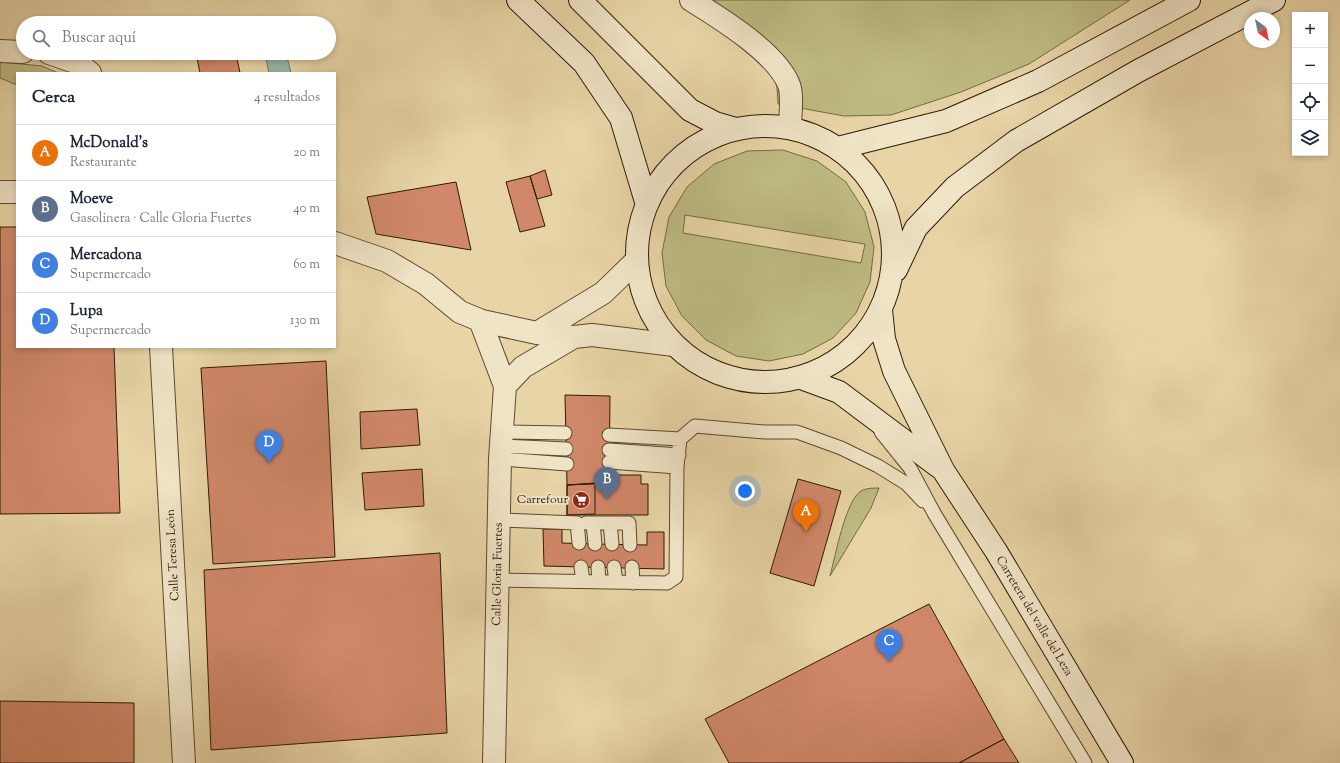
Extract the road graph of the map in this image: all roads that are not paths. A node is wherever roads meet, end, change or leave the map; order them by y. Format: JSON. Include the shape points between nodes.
{"nodes":[{"id":1,"x":518,"y":0,"type":"edge"},
{"id":2,"x":580,"y":0,"type":"edge"},
{"id":3,"x":691,"y":0,"type":"edge"},
{"id":4,"x":1189,"y":0,"type":"edge"},
{"id":5,"x":1274,"y":0,"type":"edge"},
{"id":6,"x":0,"y":51,"type":"edge"},
{"id":7,"x":16,"y":52,"type":"edge"},
{"id":8,"x":69,"y":60,"type":"edge"},
{"id":9,"x":89,"y":72,"type":"edge"},
{"id":10,"x":736,"y":128,"type":"junction"},
{"id":11,"x":790,"y":128,"type":"junction"},
{"id":12,"x":838,"y":148,"type":"junction"},
{"id":13,"x":0,"y":192,"type":"edge"},
{"id":14,"x":16,"y":192,"type":"edge"},
{"id":15,"x":647,"y":205,"type":"junction"},
{"id":16,"x":336,"y":243,"type":"edge"},
{"id":17,"x":637,"y":260,"type":"junction"},
{"id":18,"x":892,"y":278,"type":"junction"},
{"id":19,"x":881,"y":310,"type":"junction"},
{"id":20,"x":480,"y":320,"type":"junction"},
{"id":21,"x":537,"y":333,"type":"junction"},
{"id":22,"x":574,"y":337,"type":"junction"},
{"id":23,"x":674,"y":345,"type":"junction"},
{"id":24,"x":161,"y":348,"type":"edge"},
{"id":25,"x":801,"y":378,"type":"junction"},
{"id":26,"x":505,"y":386,"type":"junction"},
{"id":27,"x":859,"y":406,"type":"junction"},
{"id":28,"x":565,"y":433,"type":"dead end"},
{"id":29,"x":610,"y":435,"type":"dead end"},
{"id":30,"x":680,"y":439,"type":"junction"},
{"id":31,"x":501,"y":446,"type":"junction"},
{"id":32,"x":566,"y":449,"type":"dead end"},
{"id":33,"x":609,"y":456,"type":"dead end"},
{"id":34,"x":678,"y":461,"type":"junction"},
{"id":35,"x":567,"y":464,"type":"dead end"},
{"id":36,"x":943,"y":470,"type":"junction"},
{"id":37,"x":934,"y":513,"type":"junction"},
{"id":38,"x":499,"y":520,"type":"junction"},
{"id":39,"x":577,"y":523,"type":"junction"},
{"id":40,"x":593,"y":523,"type":"junction"},
{"id":41,"x":610,"y":523,"type":"junction"},
{"id":42,"x":579,"y":543,"type":"dead end"},
{"id":43,"x":595,"y":544,"type":"dead end"},
{"id":44,"x":612,"y":544,"type":"dead end"},
{"id":45,"x":630,"y":544,"type":"dead end"},
{"id":46,"x":581,"y":567,"type":"dead end"},
{"id":47,"x":598,"y":567,"type":"dead end"},
{"id":48,"x":614,"y":567,"type":"dead end"},
{"id":49,"x":632,"y":567,"type":"dead end"},
{"id":50,"x":498,"y":580,"type":"junction"},
{"id":51,"x":583,"y":581,"type":"junction"},
{"id":52,"x":599,"y":582,"type":"junction"},
{"id":53,"x":616,"y":582,"type":"junction"},
{"id":54,"x":634,"y":582,"type":"junction"},
{"id":55,"x":184,"y":763,"type":"edge"},
{"id":56,"x":494,"y":763,"type":"edge"},
{"id":57,"x":1085,"y":763,"type":"edge"},
{"id":58,"x":1122,"y":763,"type":"edge"}],
"edges":[{"from":1,"to":15,"type":"main road","via":[[584,63],[621,118]]},
{"from":2,"to":10,"type":"main road","via":[[690,110],[715,123]]},
{"from":3,"to":11,"type":"main road","via":[[731,25],[775,63],[790,86]]},
{"from":4,"to":12,"type":"main road","via":[[1038,81],[946,121]]},
{"from":5,"to":18,"type":"main road","via":[[1138,71],[1010,146],[955,187],[916,228]]},
{"from":6,"to":7,"type":"main road"},
{"from":8,"to":9,"type":"main road","via":[[78,63]]},
{"from":10,"to":11,"type":"main road"},
{"from":10,"to":15,"type":"main road","via":[[693,148],[674,164],[658,183]]},
{"from":11,"to":12,"type":"main road","via":[[815,136]]},
{"from":12,"to":18,"type":"main road","via":[[860,168],[878,192],[889,219],[894,248]]},
{"from":13,"to":14,"type":"main road"},
{"from":15,"to":17,"type":"main road","via":[[639,232]]},
{"from":16,"to":20,"type":"main road","via":[[387,261],[426,284],[460,312]]},
{"from":17,"to":21,"type":"main road","via":[[603,293]]},
{"from":17,"to":23,"type":"main road","via":[[640,284],[647,306],[659,327]]},
{"from":18,"to":19,"type":"main road"},
{"from":19,"to":25,"type":"main road","via":[[864,337],[840,359]]},
{"from":19,"to":36,"type":"main road","name":"Carretera del valle del Leza","via":[[884,339],[894,371]]},
{"from":20,"to":21,"type":"main road"},
{"from":20,"to":26,"type":"main road"},
{"from":21,"to":22,"type":"main road"},
{"from":22,"to":23,"type":"main road","via":[[592,335]]},
{"from":22,"to":26,"type":"main road","via":[[523,367]]},
{"from":23,"to":25,"type":"main road","via":[[715,373],[739,380],[763,383]]},
{"from":24,"to":55,"type":"main road","name":"Calle Teresa León"},
{"from":25,"to":27,"type":"main road","name":"Carretera del valle del Leza","via":[[839,392]]},
{"from":26,"to":31,"type":"main road","name":"Calle Gloria Fuertes"},
{"from":27,"to":36,"type":"main road","name":"Carretera del valle del Leza"},
{"from":27,"to":37,"type":"lane","via":[[910,468]]},
{"from":28,"to":31,"type":"lane"},
{"from":29,"to":30,"type":"lane"},
{"from":30,"to":34,"type":"lane"},
{"from":30,"to":37,"type":"lane","via":[[695,426],[797,432],[841,448],[878,466],[907,484]]},
{"from":31,"to":32,"type":"lane"},
{"from":31,"to":35,"type":"lane"},
{"from":31,"to":38,"type":"main road","name":"Calle Gloria Fuertes"},
{"from":33,"to":34,"type":"lane"},
{"from":34,"to":54,"type":"lane","via":[[676,577],[667,583]]},
{"from":36,"to":58,"type":"main road","name":"Carretera del valle del Leza","via":[[996,551]]},
{"from":37,"to":57,"type":"lane"},
{"from":38,"to":39,"type":"lane"},
{"from":38,"to":50,"type":"main road","name":"Calle Gloria Fuertes"},
{"from":39,"to":40,"type":"lane"},
{"from":39,"to":42,"type":"lane"},
{"from":40,"to":41,"type":"lane"},
{"from":40,"to":43,"type":"lane"},
{"from":41,"to":44,"type":"lane"},
{"from":41,"to":45,"type":"lane","via":[[629,523]]},
{"from":46,"to":51,"type":"lane"},
{"from":47,"to":52,"type":"lane"},
{"from":48,"to":53,"type":"lane"},
{"from":49,"to":54,"type":"lane"},
{"from":50,"to":51,"type":"lane"},
{"from":50,"to":56,"type":"main road","name":"Calle Gloria Fuertes"},
{"from":51,"to":52,"type":"lane"},
{"from":52,"to":53,"type":"lane"},
{"from":53,"to":54,"type":"lane"}]}
